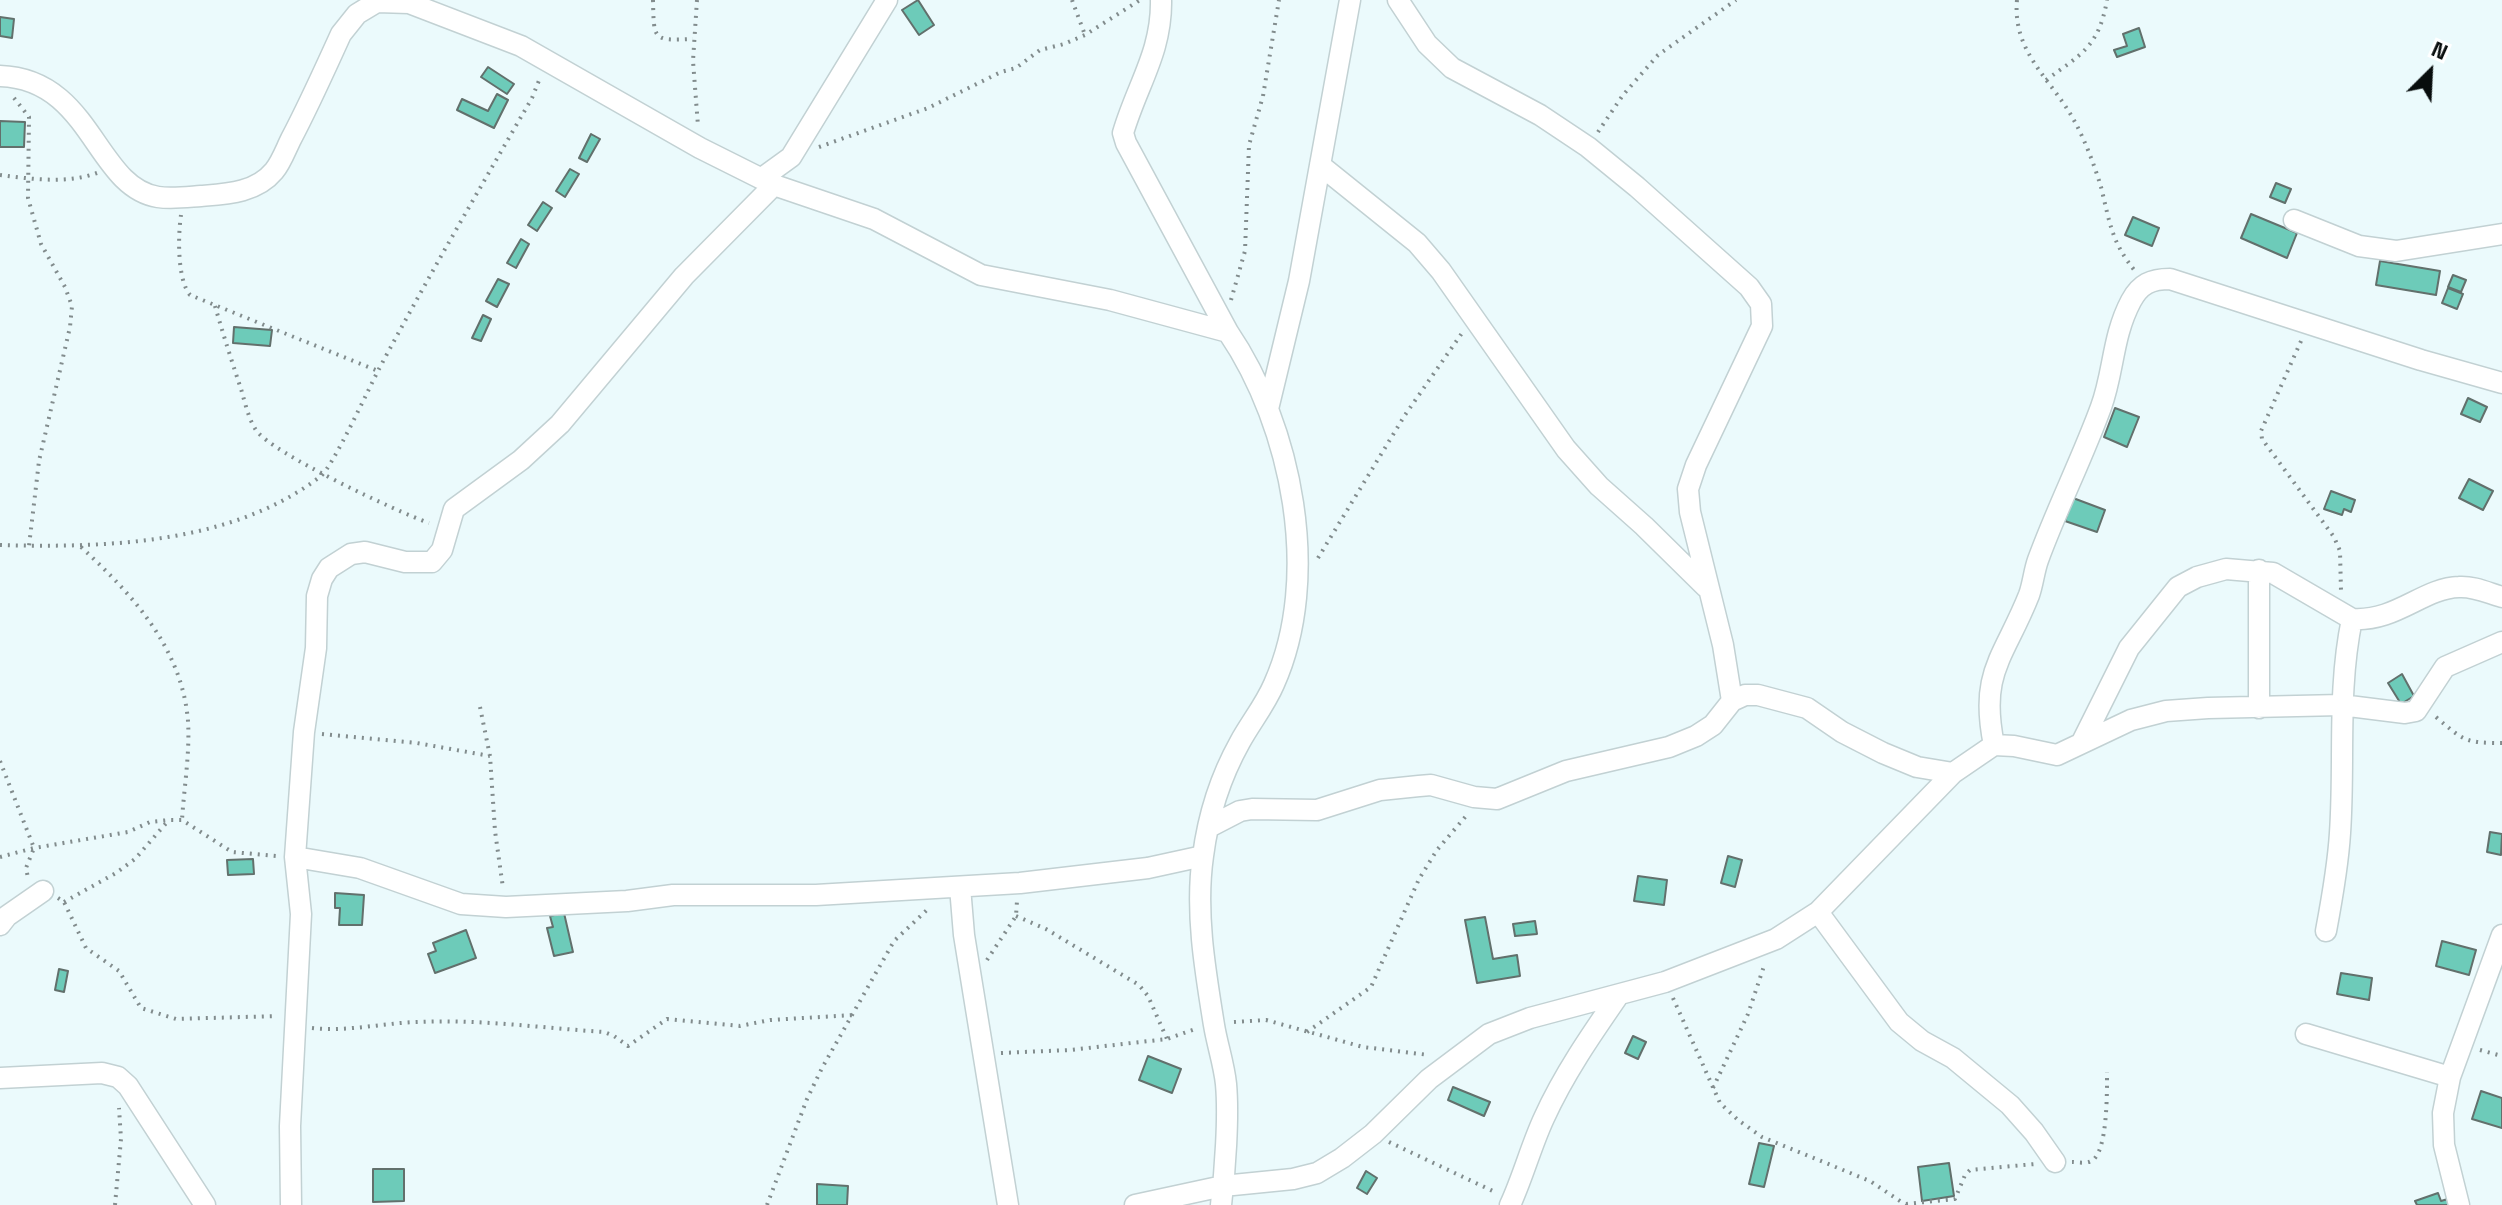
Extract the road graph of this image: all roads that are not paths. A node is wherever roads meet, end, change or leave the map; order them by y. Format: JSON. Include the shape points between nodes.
{"nodes":[{"id":1,"x":887,"y":0,"type":"edge"},
{"id":2,"x":1161,"y":0,"type":"edge"},
{"id":3,"x":1350,"y":0,"type":"edge"},
{"id":4,"x":1398,"y":0,"type":"edge"},
{"id":5,"x":4,"y":82,"type":"edge"},
{"id":6,"x":1320,"y":165,"type":"junction"},
{"id":7,"x":768,"y":182,"type":"junction"},
{"id":8,"x":2294,"y":220,"type":"dead end"},
{"id":9,"x":2502,"y":234,"type":"edge"},
{"id":10,"x":1225,"y":327,"type":"junction"},
{"id":11,"x":2502,"y":383,"type":"edge"},
{"id":12,"x":1268,"y":409,"type":"junction"},
{"id":13,"x":2259,"y":570,"type":"junction"},
{"id":14,"x":1706,"y":587,"type":"junction"},
{"id":15,"x":2502,"y":597,"type":"edge"},
{"id":16,"x":2347,"y":616,"type":"junction"},
{"id":17,"x":2502,"y":642,"type":"edge"},
{"id":18,"x":1732,"y":701,"type":"junction"},
{"id":19,"x":2341,"y":705,"type":"junction"},
{"id":20,"x":2259,"y":708,"type":"junction"},
{"id":21,"x":2082,"y":742,"type":"junction"},
{"id":22,"x":1994,"y":745,"type":"junction"},
{"id":23,"x":1953,"y":773,"type":"junction"},
{"id":24,"x":1209,"y":827,"type":"junction"},
{"id":25,"x":1203,"y":856,"type":"junction"},
{"id":26,"x":295,"y":857,"type":"junction"},
{"id":27,"x":956,"y":887,"type":"junction"},
{"id":28,"x":43,"y":891,"type":"road end"},
{"id":29,"x":1818,"y":912,"type":"junction"},
{"id":30,"x":0,"y":925,"type":"edge"},
{"id":31,"x":2326,"y":931,"type":"dead end"},
{"id":32,"x":2502,"y":935,"type":"edge"},
{"id":33,"x":1618,"y":996,"type":"junction"},
{"id":34,"x":2306,"y":1034,"type":"dead end"},
{"id":35,"x":2450,"y":1077,"type":"junction"},
{"id":36,"x":0,"y":1078,"type":"edge"},
{"id":37,"x":2055,"y":1162,"type":"dead end"},
{"id":38,"x":1222,"y":1195,"type":"edge"},
{"id":39,"x":1511,"y":1202,"type":"edge"},
{"id":40,"x":205,"y":1205,"type":"edge"},
{"id":41,"x":291,"y":1205,"type":"edge"},
{"id":42,"x":1008,"y":1205,"type":"edge"},
{"id":43,"x":1135,"y":1205,"type":"edge"},
{"id":44,"x":2459,"y":1205,"type":"edge"}],
"edges":[{"from":1,"to":7,"type":"street","via":[[791,157]]},
{"from":2,"to":10,"type":"street","via":[[1155,50],[1123,133]]},
{"from":3,"to":6,"type":"street"},
{"from":4,"to":14,"type":"street","via":[[1427,44],[1452,68],[1588,147],[1749,287],[1761,304],[1762,326],[1688,489]]},
{"from":5,"to":7,"type":"street","via":[[34,80],[49,89],[141,190],[156,197],[232,194],[274,172],[341,34],[357,14],[377,2],[409,3],[521,46]]},
{"from":6,"to":12,"type":"street"},
{"from":6,"to":14,"type":"street","via":[[1417,243],[1566,449]]},
{"from":7,"to":10,"type":"street","via":[[874,219],[981,275]]},
{"from":7,"to":26,"type":"street","via":[[560,424],[454,509],[442,550],[432,562],[365,552],[329,568],[317,596]]},
{"from":8,"to":9,"type":"street","via":[[2359,246],[2396,251]]},
{"from":10,"to":12,"type":"street"},
{"from":11,"to":22,"type":"street","via":[[2170,279],[2145,283],[2118,332],[2102,405],[2031,591],[1999,653],[1989,690]]},
{"from":12,"to":24,"type":"street","via":[[1289,475],[1296,594],[1274,684],[1224,772]]},
{"from":13,"to":16,"type":"street"},
{"from":13,"to":20,"type":"street"},
{"from":13,"to":21,"type":"street","via":[[2226,569],[2178,587],[2129,648]]},
{"from":14,"to":18,"type":"street"},
{"from":15,"to":16,"type":"street","via":[[2457,587],[2383,616]]},
{"from":16,"to":19,"type":"street"},
{"from":17,"to":19,"type":"street","via":[[2445,667],[2416,711]]},
{"from":18,"to":23,"type":"street","via":[[1745,695],[1792,703],[1883,753],[1917,767]]},
{"from":18,"to":24,"type":"street","via":[[1696,736],[1566,771],[1497,799],[1419,786],[1380,790],[1317,810],[1240,811]]},
{"from":19,"to":20,"type":"street"},
{"from":19,"to":31,"type":"street","via":[[2340,834]]},
{"from":20,"to":21,"type":"street","via":[[2166,711]]},
{"from":21,"to":22,"type":"street","via":[[2057,755]]},
{"from":22,"to":23,"type":"street"},
{"from":23,"to":29,"type":"street"},
{"from":24,"to":25,"type":"street"},
{"from":25,"to":27,"type":"street","via":[[1148,868]]},
{"from":25,"to":38,"type":"street","via":[[1199,915],[1226,1084]]},
{"from":26,"to":27,"type":"street","via":[[360,868],[461,904],[506,907],[673,895],[816,895]]},
{"from":26,"to":41,"type":"street","via":[[301,914]]},
{"from":27,"to":42,"type":"street"},
{"from":28,"to":30,"type":"street"},
{"from":29,"to":33,"type":"street","via":[[1776,939]]},
{"from":29,"to":37,"type":"street","via":[[1899,1022],[2010,1105]]},
{"from":32,"to":35,"type":"street"},
{"from":33,"to":38,"type":"street","via":[[1489,1034],[1429,1079],[1342,1158],[1317,1173]]},
{"from":33,"to":39,"type":"street","via":[[1558,1090]]},
{"from":34,"to":35,"type":"street"},
{"from":35,"to":44,"type":"street","via":[[2444,1145]]},
{"from":36,"to":40,"type":"street","via":[[102,1073],[118,1077]]},
{"from":38,"to":43,"type":"street"}]}
